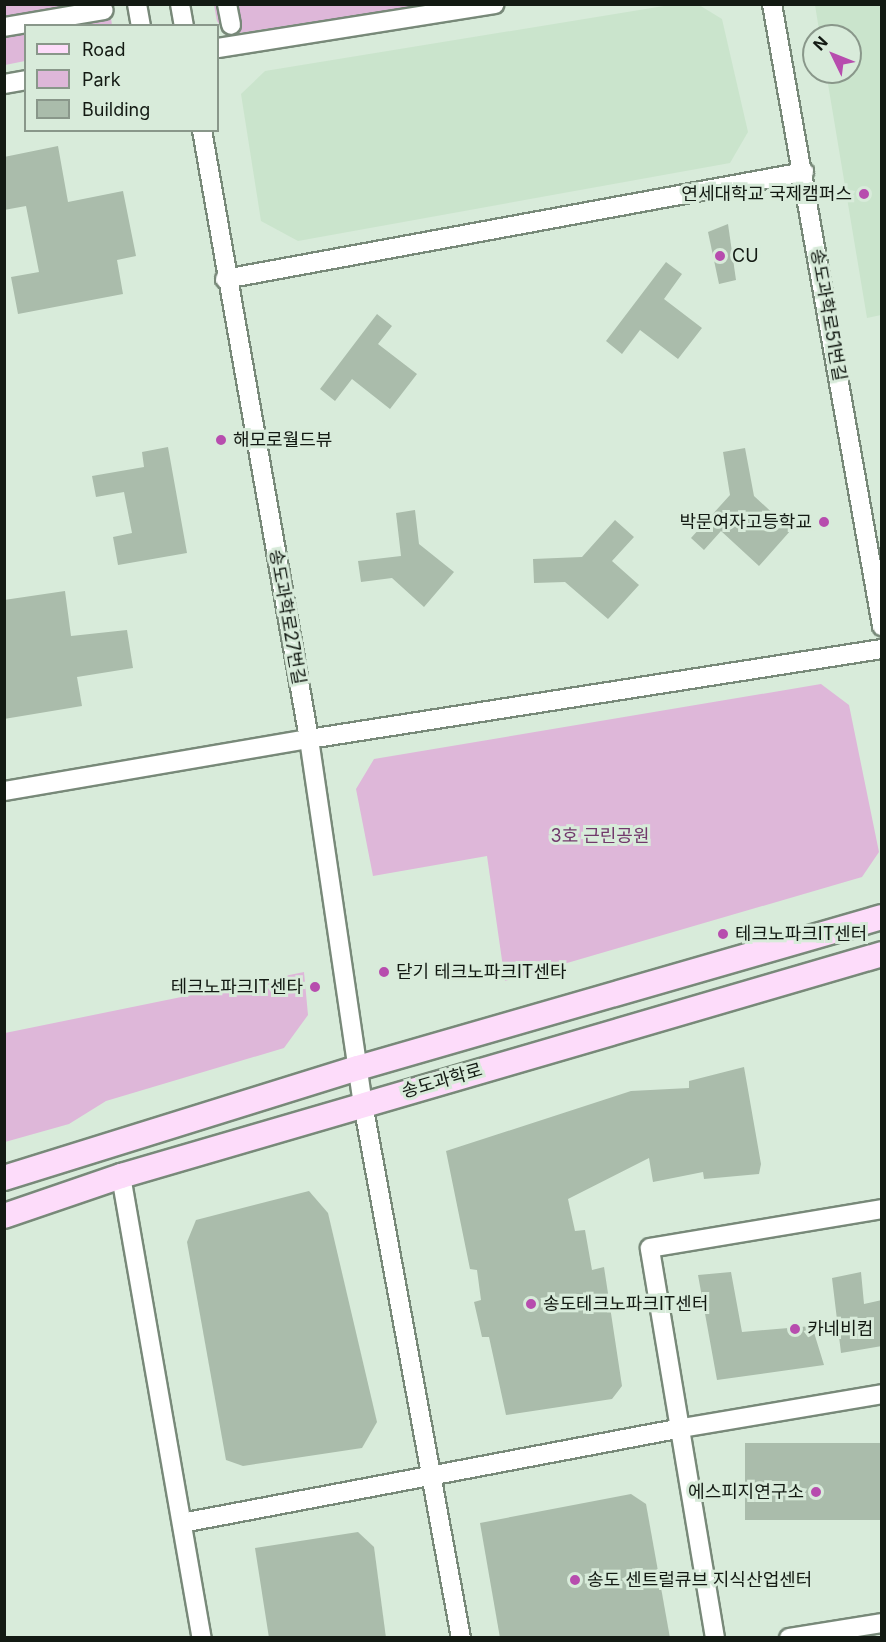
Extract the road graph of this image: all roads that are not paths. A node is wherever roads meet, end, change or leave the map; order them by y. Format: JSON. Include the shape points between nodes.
{"nodes":[{"id":1,"x":137,"y":4,"type":"edge"},
{"id":2,"x":180,"y":4,"type":"edge"},
{"id":3,"x":228,"y":4,"type":"edge"},
{"id":4,"x":495,"y":4,"type":"edge"},
{"id":5,"x":772,"y":4,"type":"edge"},
{"id":6,"x":104,"y":10,"type":"dead end"},
{"id":7,"x":141,"y":24,"type":"edge"},
{"id":8,"x":184,"y":24,"type":"edge"},
{"id":9,"x":231,"y":25,"type":"dead end"},
{"id":10,"x":4,"y":27,"type":"edge"},
{"id":11,"x":219,"y":48,"type":"edge"},
{"id":12,"x":24,"y":80,"type":"edge"},
{"id":13,"x":4,"y":84,"type":"edge"},
{"id":14,"x":202,"y":132,"type":"edge"},
{"id":15,"x":804,"y":172,"type":"junction"},
{"id":16,"x":225,"y":279,"type":"junction"},
{"id":17,"x":882,"y":626,"type":"edge"},
{"id":18,"x":882,"y":649,"type":"edge"},
{"id":19,"x":309,"y":739,"type":"junction"},
{"id":20,"x":4,"y":792,"type":"edge"},
{"id":21,"x":882,"y":916,"type":"edge"},
{"id":22,"x":882,"y":954,"type":"edge"},
{"id":23,"x":358,"y":1068,"type":"junction"},
{"id":24,"x":363,"y":1104,"type":"junction"},
{"id":25,"x":121,"y":1176,"type":"junction"},
{"id":26,"x":4,"y":1178,"type":"edge"},
{"id":27,"x":882,"y":1209,"type":"edge"},
{"id":28,"x":4,"y":1215,"type":"edge"},
{"id":29,"x":882,"y":1394,"type":"edge"},
{"id":30,"x":682,"y":1428,"type":"junction"},
{"id":31,"x":433,"y":1475,"type":"junction"},
{"id":32,"x":182,"y":1523,"type":"junction"},
{"id":33,"x":882,"y":1623,"type":"edge"},
{"id":34,"x":202,"y":1638,"type":"edge"},
{"id":35,"x":461,"y":1638,"type":"edge"},
{"id":36,"x":715,"y":1638,"type":"edge"},
{"id":37,"x":789,"y":1638,"type":"edge"}],
"edges":[{"from":1,"to":7,"type":"street"},
{"from":2,"to":8,"type":"street"},
{"from":3,"to":9,"type":"street"},
{"from":4,"to":11,"type":"street"},
{"from":5,"to":15,"type":"street","name":"송도과학로51번길"},
{"from":6,"to":10,"type":"street"},
{"from":12,"to":13,"type":"street"},
{"from":14,"to":16,"type":"street","name":"송도과학로27번길"},
{"from":15,"to":16,"type":"street"},
{"from":15,"to":17,"type":"street","name":"송도과학로51번길"},
{"from":16,"to":19,"type":"street","name":"송도과학로27번길"},
{"from":18,"to":19,"type":"street"},
{"from":19,"to":20,"type":"street"},
{"from":19,"to":23,"type":"street","name":"송도과학로27번길"},
{"from":21,"to":23,"type":"main road","name":"송도과학로"},
{"from":22,"to":24,"type":"main road","name":"송도과학로"},
{"from":23,"to":24,"type":"street","name":"송도과학로27번길"},
{"from":23,"to":26,"type":"main road","name":"송도과학로"},
{"from":24,"to":25,"type":"main road","name":"송도과학로"},
{"from":24,"to":31,"type":"street","name":"송도과학로27번길"},
{"from":25,"to":28,"type":"main road","name":"송도과학로"},
{"from":25,"to":32,"type":"street"},
{"from":27,"to":30,"type":"street","via":[[650,1248]]},
{"from":29,"to":30,"type":"street"},
{"from":30,"to":31,"type":"street"},
{"from":30,"to":36,"type":"street"},
{"from":31,"to":32,"type":"street"},
{"from":31,"to":35,"type":"street","name":"송도과학로27번길"},
{"from":32,"to":34,"type":"street"},
{"from":33,"to":37,"type":"street"}]}
